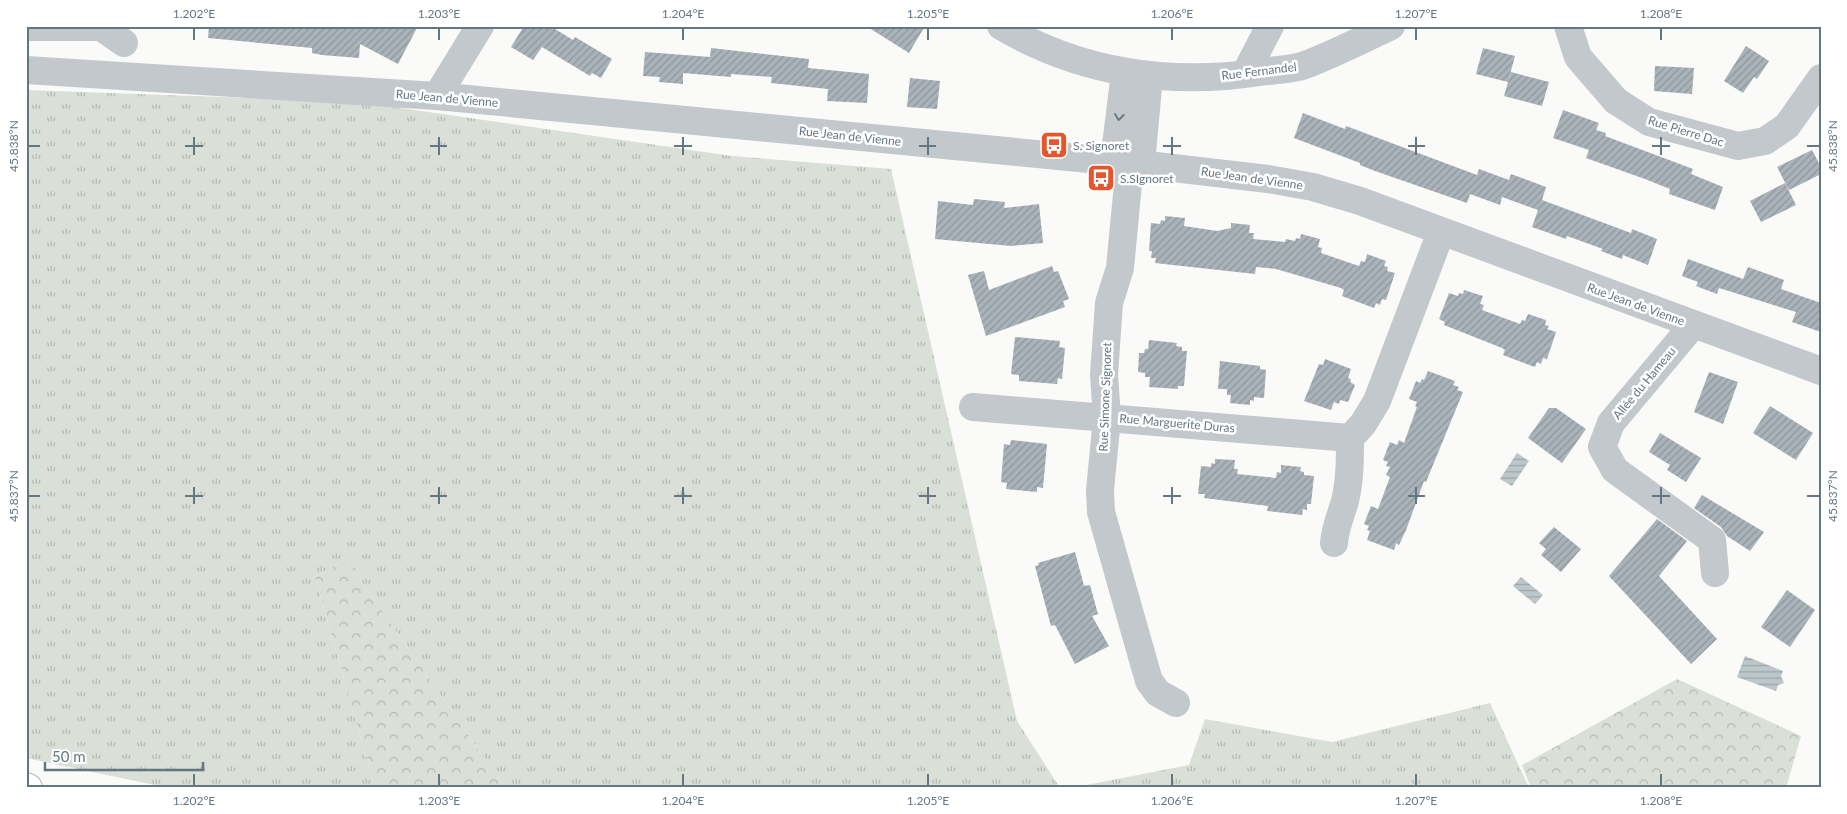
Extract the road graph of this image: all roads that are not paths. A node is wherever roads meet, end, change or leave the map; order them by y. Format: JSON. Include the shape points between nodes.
{"nodes":[{"id":1,"x":480,"y":26,"type":"edge"},
{"id":2,"x":1001,"y":26,"type":"edge"},
{"id":3,"x":1270,"y":26,"type":"edge"},
{"id":4,"x":1391,"y":26,"type":"edge"},
{"id":5,"x":1568,"y":26,"type":"edge"},
{"id":6,"x":26,"y":27,"type":"edge"},
{"id":7,"x":124,"y":43,"type":"dead end"},
{"id":8,"x":26,"y":70,"type":"edge"},
{"id":9,"x":1137,"y":74,"type":"junction"},
{"id":10,"x":1245,"y":74,"type":"junction"},
{"id":11,"x":1821,"y":78,"type":"edge"},
{"id":12,"x":437,"y":96,"type":"junction"},
{"id":13,"x":1128,"y":163,"type":"junction"},
{"id":14,"x":1441,"y":232,"type":"junction"},
{"id":15,"x":1693,"y":325,"type":"junction"},
{"id":16,"x":1821,"y":370,"type":"edge"},
{"id":17,"x":974,"y":407,"type":"dead end"},
{"id":18,"x":1107,"y":418,"type":"junction"},
{"id":19,"x":1350,"y":438,"type":"junction"},
{"id":20,"x":1334,"y":543,"type":"dead end"},
{"id":21,"x":1715,"y":573,"type":"dead end"},
{"id":22,"x":1176,"y":704,"type":"dead end"}],
"edges":[{"from":1,"to":12,"type":"street"},
{"from":2,"to":9,"type":"street","name":"Rue Fernandel","via":[[1057,54]]},
{"from":3,"to":10,"type":"street"},
{"from":4,"to":10,"type":"street","name":"Rue Fernandel","via":[[1303,66]]},
{"from":5,"to":11,"type":"street","name":"Rue Pierre Dac","via":[[1578,57],[1616,100],[1649,122],[1738,146],[1764,141],[1788,126]]},
{"from":6,"to":7,"type":"street","via":[[101,27]]},
{"from":8,"to":12,"type":"street","name":"Rue Jean de Vienne"},
{"from":9,"to":10,"type":"street","name":"Rue Fernandel","via":[[1200,78]]},
{"from":9,"to":13,"type":"street"},
{"from":12,"to":13,"type":"street","name":"Rue Jean de Vienne"},
{"from":13,"to":14,"type":"street","name":"Rue Jean de Vienne","via":[[1268,178],[1313,187]]},
{"from":13,"to":18,"type":"street","name":"Rue Simone Signoret","via":[[1120,268],[1109,303],[1104,375]]},
{"from":14,"to":15,"type":"street","name":"Rue Jean de Vienne"},
{"from":14,"to":19,"type":"street","via":[[1377,401]]},
{"from":15,"to":16,"type":"street","name":"Rue Jean de Vienne"},
{"from":15,"to":21,"type":"street","name":"Allée du Hameau","via":[[1611,423],[1602,448],[1615,470],[1712,540]]},
{"from":17,"to":18,"type":"street","name":"Rue Marguerite Duras"},
{"from":18,"to":19,"type":"street","name":"Rue Marguerite Duras"},
{"from":18,"to":22,"type":"street","name":"Rue Simone Signoret","via":[[1101,512],[1149,681],[1158,693]]},
{"from":19,"to":20,"type":"street","via":[[1350,469]]}]}
